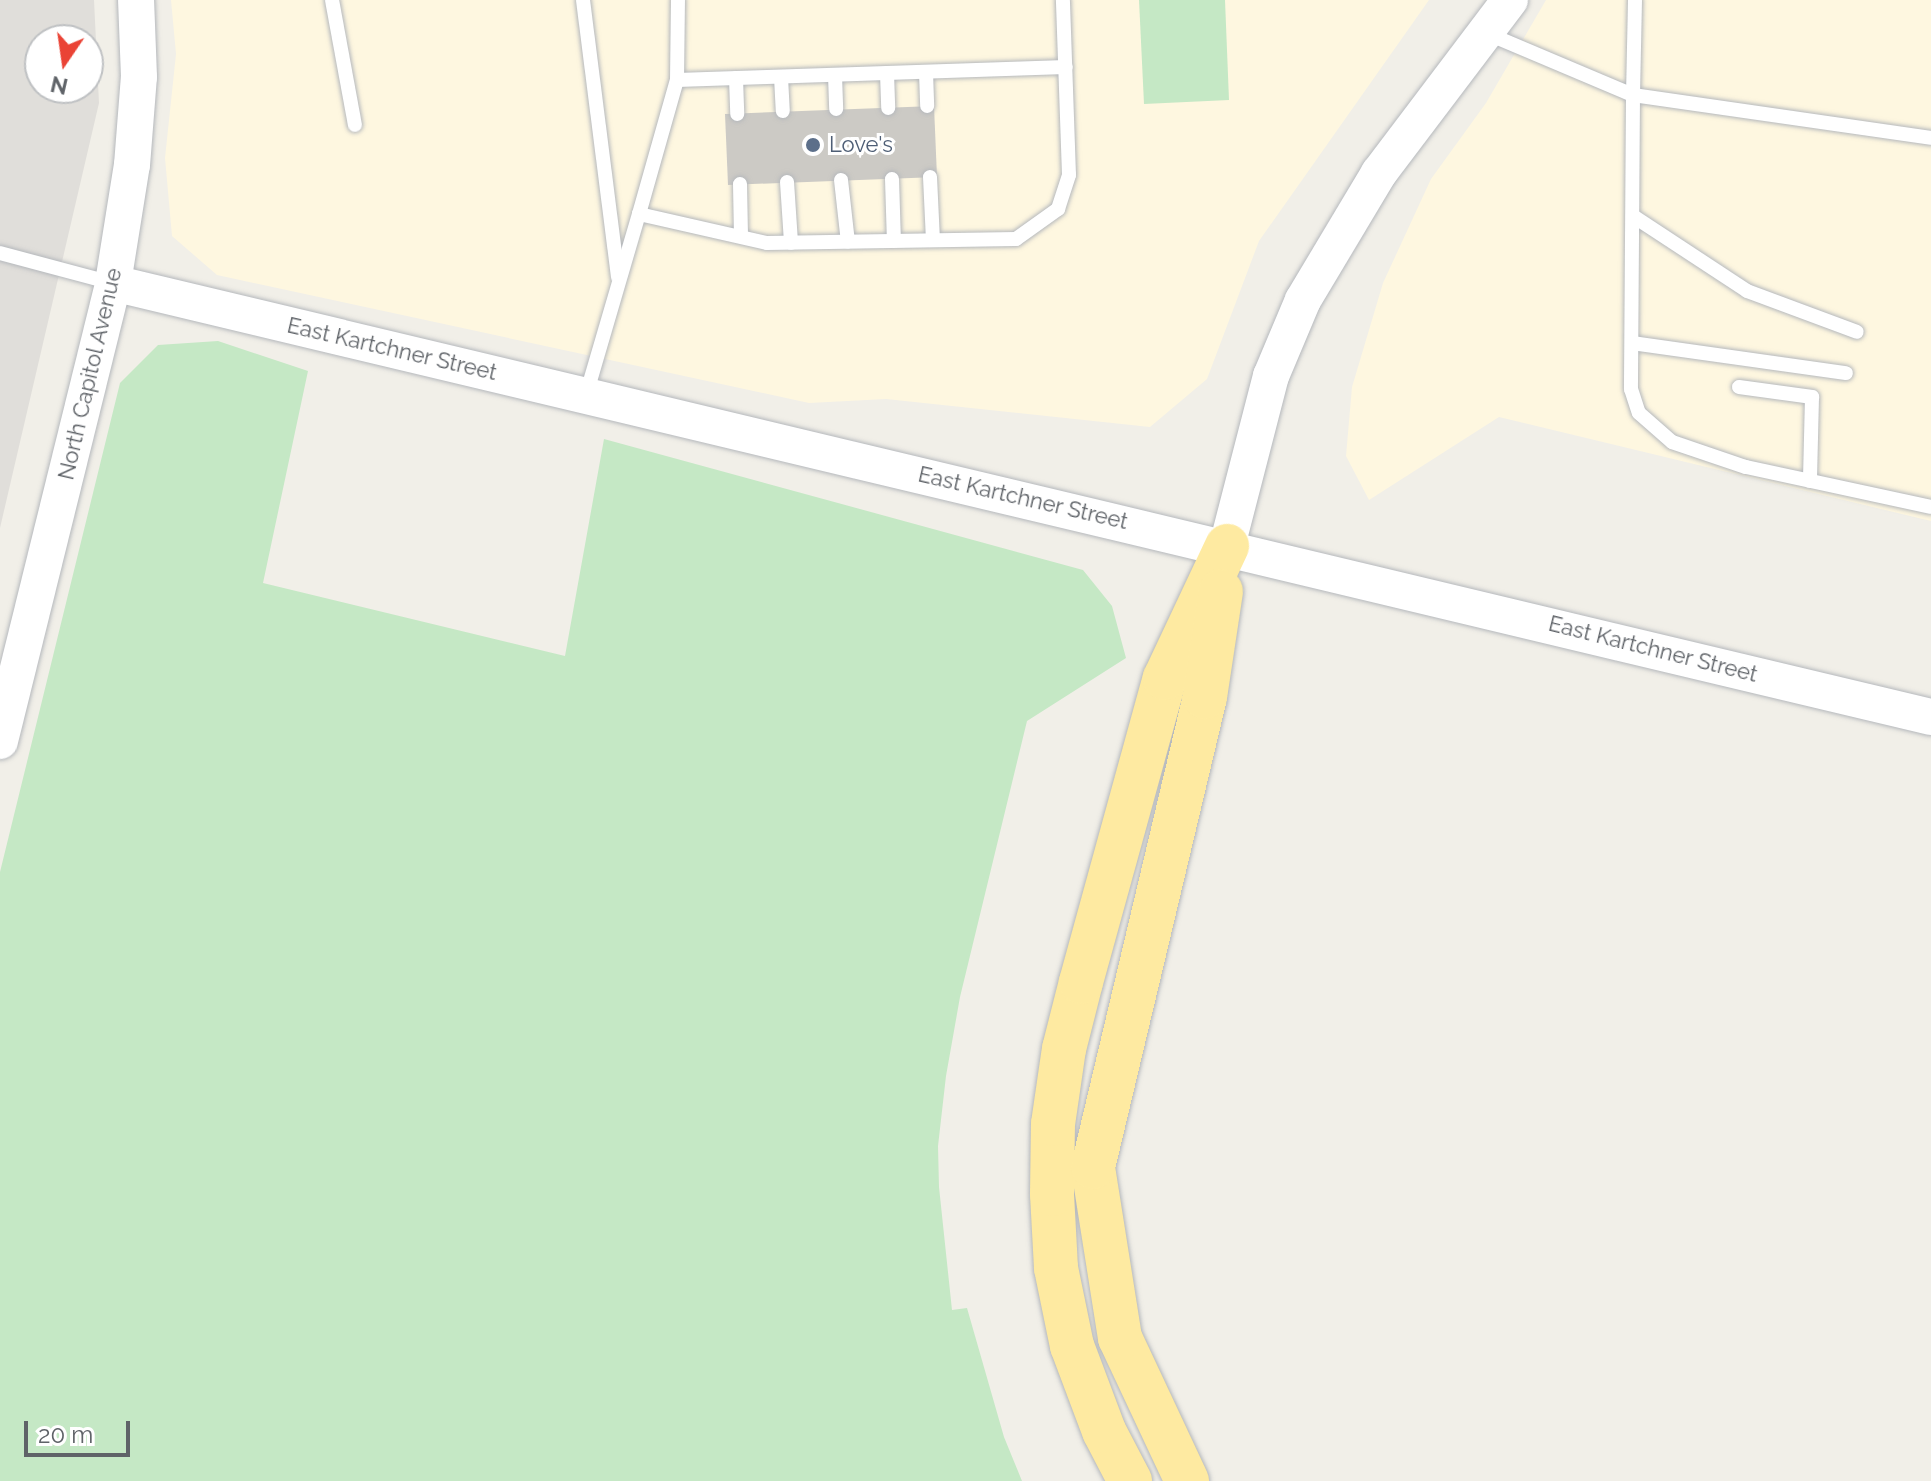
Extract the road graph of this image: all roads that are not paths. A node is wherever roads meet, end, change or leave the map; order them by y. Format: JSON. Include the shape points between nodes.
{"nodes":[{"id":1,"x":136,"y":0,"type":"edge"},
{"id":2,"x":332,"y":0,"type":"edge"},
{"id":3,"x":583,"y":0,"type":"edge"},
{"id":4,"x":678,"y":0,"type":"edge"},
{"id":5,"x":1063,"y":0,"type":"edge"},
{"id":6,"x":1510,"y":0,"type":"edge"},
{"id":7,"x":1635,"y":0,"type":"edge"},
{"id":8,"x":1486,"y":33,"type":"junction"},
{"id":9,"x":1066,"y":67,"type":"junction"},
{"id":10,"x":926,"y":72,"type":"junction"},
{"id":11,"x":887,"y":73,"type":"junction"},
{"id":12,"x":835,"y":75,"type":"junction"},
{"id":13,"x":781,"y":77,"type":"junction"},
{"id":14,"x":736,"y":78,"type":"junction"},
{"id":15,"x":677,"y":80,"type":"junction"},
{"id":16,"x":1633,"y":95,"type":"junction"},
{"id":17,"x":927,"y":106,"type":"dead end"},
{"id":18,"x":888,"y":108,"type":"dead end"},
{"id":19,"x":836,"y":109,"type":"dead end"},
{"id":20,"x":783,"y":111,"type":"dead end"},
{"id":21,"x":737,"y":114,"type":"dead end"},
{"id":22,"x":355,"y":125,"type":"dead end"},
{"id":23,"x":1931,"y":138,"type":"edge"},
{"id":24,"x":930,"y":177,"type":"dead end"},
{"id":25,"x":892,"y":179,"type":"dead end"},
{"id":26,"x":841,"y":180,"type":"dead end"},
{"id":27,"x":787,"y":182,"type":"dead end"},
{"id":28,"x":740,"y":184,"type":"dead end"},
{"id":29,"x":639,"y":214,"type":"junction"},
{"id":30,"x":1633,"y":216,"type":"junction"},
{"id":31,"x":741,"y":236,"type":"junction"},
{"id":32,"x":933,"y":240,"type":"junction"},
{"id":33,"x":894,"y":241,"type":"junction"},
{"id":34,"x":848,"y":242,"type":"junction"},
{"id":35,"x":791,"y":243,"type":"junction"},
{"id":36,"x":0,"y":253,"type":"edge"},
{"id":37,"x":113,"y":283,"type":"junction"},
{"id":38,"x":619,"y":284,"type":"junction"},
{"id":39,"x":1857,"y":332,"type":"dead end"},
{"id":40,"x":1632,"y":343,"type":"junction"},
{"id":41,"x":1846,"y":373,"type":"dead end"},
{"id":42,"x":1739,"y":387,"type":"dead end"},
{"id":43,"x":586,"y":395,"type":"junction"},
{"id":44,"x":1810,"y":481,"type":"junction"},
{"id":45,"x":1931,"y":507,"type":"edge"},
{"id":46,"x":1227,"y":546,"type":"junction"},
{"id":47,"x":6,"y":687,"type":"edge"},
{"id":48,"x":1931,"y":717,"type":"edge"},
{"id":49,"x":0,"y":741,"type":"edge"},
{"id":50,"x":1130,"y":1481,"type":"edge"},
{"id":51,"x":1187,"y":1481,"type":"edge"}],
"edges":[{"from":1,"to":37,"type":"street","name":"North Capitol Avenue","via":[[139,77],[134,151]]},
{"from":2,"to":22,"type":"lane"},
{"from":3,"to":38,"type":"lane"},
{"from":4,"to":15,"type":"lane"},
{"from":5,"to":9,"type":"lane"},
{"from":6,"to":8,"type":"street"},
{"from":7,"to":16,"type":"lane"},
{"from":8,"to":16,"type":"lane"},
{"from":8,"to":46,"type":"street","via":[[1379,173],[1303,300],[1271,376]]},
{"from":9,"to":10,"type":"lane"},
{"from":9,"to":32,"type":"lane","via":[[1069,175],[1058,209],[1016,239]]},
{"from":10,"to":11,"type":"lane"},
{"from":10,"to":17,"type":"lane"},
{"from":11,"to":12,"type":"lane"},
{"from":11,"to":18,"type":"lane"},
{"from":12,"to":13,"type":"lane"},
{"from":12,"to":19,"type":"lane"},
{"from":13,"to":14,"type":"lane"},
{"from":13,"to":20,"type":"lane"},
{"from":14,"to":15,"type":"lane"},
{"from":14,"to":21,"type":"lane"},
{"from":15,"to":29,"type":"lane"},
{"from":16,"to":23,"type":"lane"},
{"from":16,"to":30,"type":"lane"},
{"from":24,"to":32,"type":"lane"},
{"from":25,"to":33,"type":"lane"},
{"from":26,"to":34,"type":"lane"},
{"from":27,"to":35,"type":"lane"},
{"from":28,"to":31,"type":"lane"},
{"from":29,"to":31,"type":"lane"},
{"from":29,"to":38,"type":"lane"},
{"from":30,"to":39,"type":"lane","via":[[1747,291]]},
{"from":30,"to":40,"type":"lane"},
{"from":31,"to":35,"type":"lane"},
{"from":32,"to":33,"type":"lane"},
{"from":33,"to":34,"type":"lane"},
{"from":34,"to":35,"type":"lane"},
{"from":36,"to":37,"type":"lane"},
{"from":37,"to":43,"type":"street","name":"East Kartchner Street"},
{"from":37,"to":47,"type":"street","name":"North Capitol Avenue"},
{"from":38,"to":43,"type":"lane"},
{"from":40,"to":41,"type":"lane"},
{"from":40,"to":44,"type":"lane","via":[[1631,389],[1639,413],[1672,442]]},
{"from":42,"to":44,"type":"lane","via":[[1812,397]]},
{"from":43,"to":46,"type":"street","name":"East Kartchner Street"},
{"from":44,"to":45,"type":"lane"},
{"from":46,"to":48,"type":"street","name":"East Kartchner Street"},
{"from":46,"to":50,"type":"highway","via":[[1165,678],[1074,1009],[1053,1124],[1056,1268],[1072,1346],[1104,1431]]},
{"from":46,"to":51,"type":"highway","via":[[1205,697],[1093,1167],[1120,1338]]},
{"from":47,"to":49,"type":"street","name":"North Capitol Avenue"}]}
